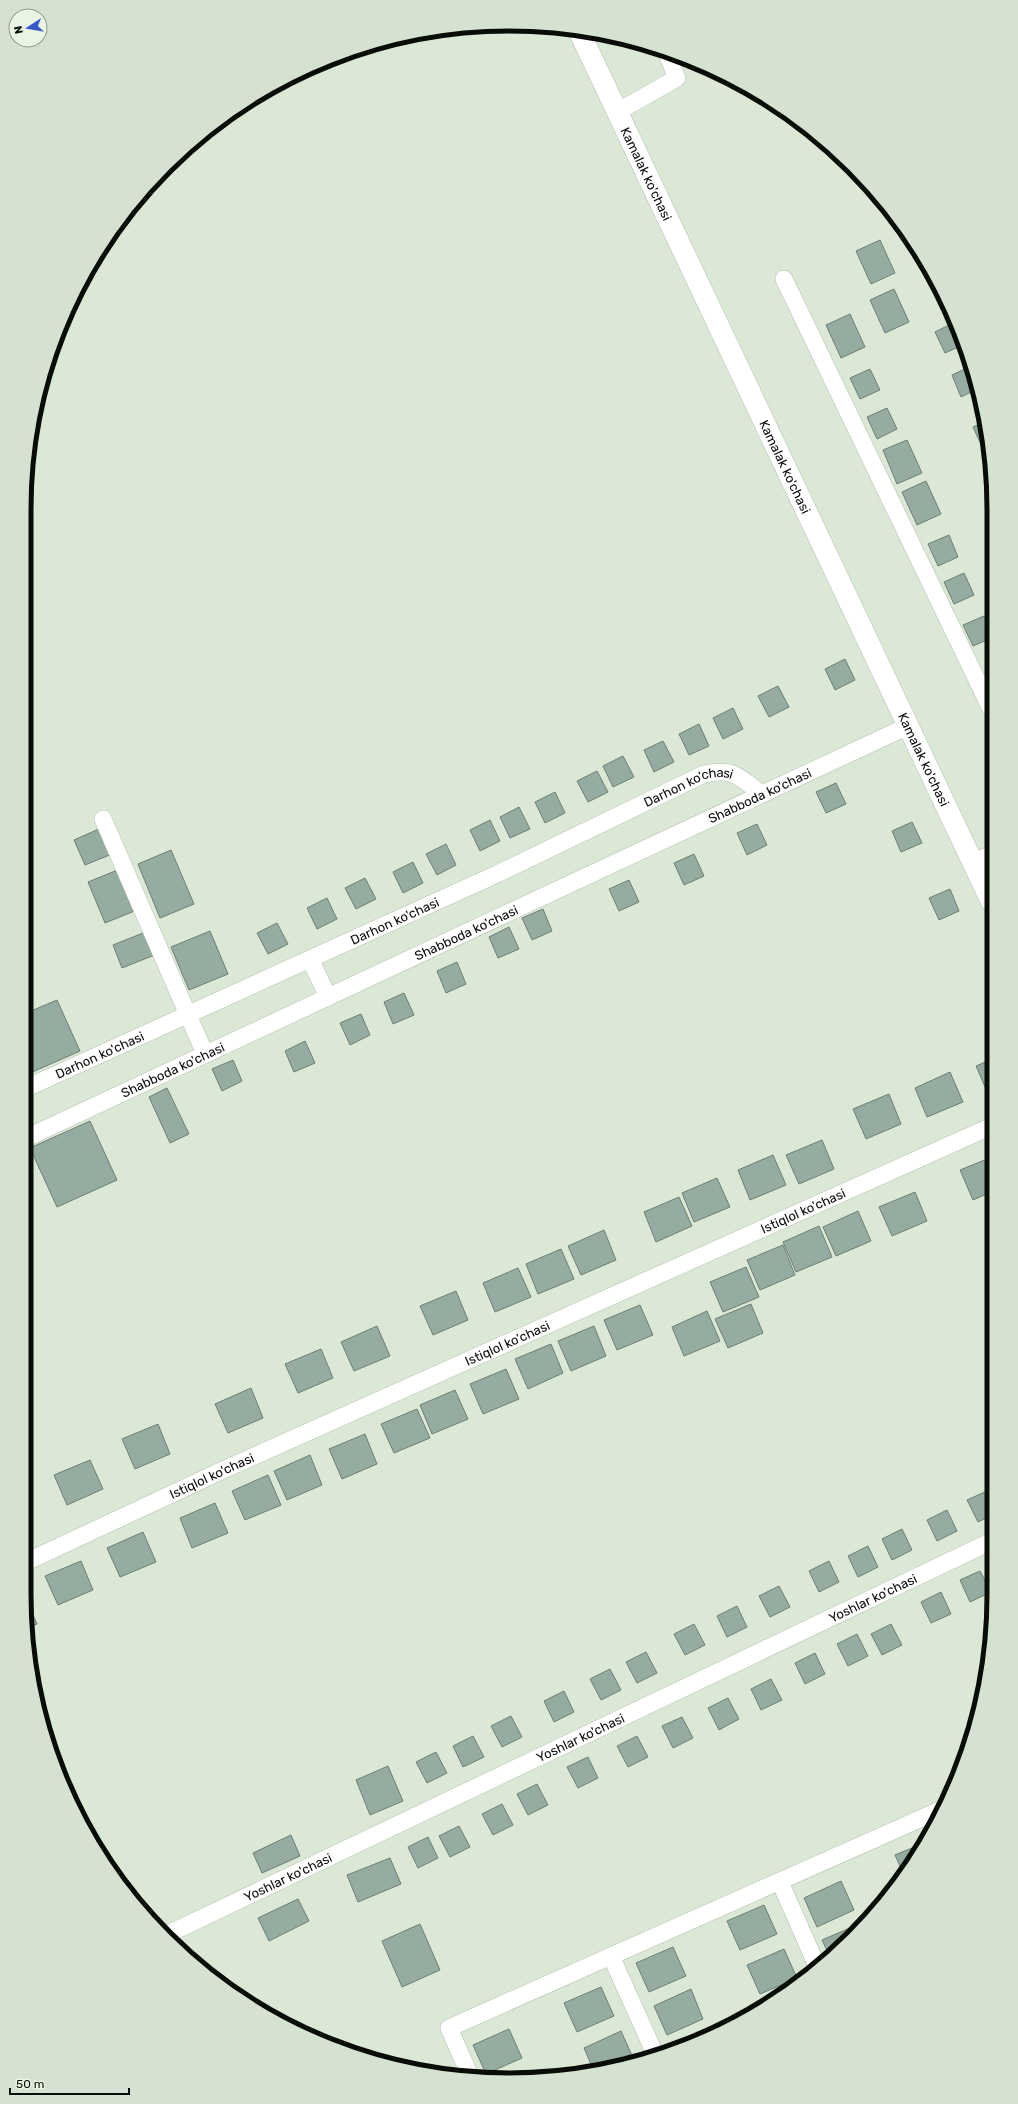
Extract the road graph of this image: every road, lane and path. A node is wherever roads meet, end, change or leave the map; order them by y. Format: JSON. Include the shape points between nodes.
{"nodes":[{"id":1,"x":582,"y":37,"type":"edge"},
{"id":2,"x":669,"y":58,"type":"edge"},
{"id":3,"x":618,"y":112,"type":"junction"},
{"id":4,"x":784,"y":279,"type":"dead end"},
{"id":5,"x":987,"y":701,"type":"edge"},
{"id":6,"x":908,"y":726,"type":"junction"},
{"id":7,"x":761,"y":794,"type":"junction"},
{"id":8,"x":103,"y":819,"type":"dead end"},
{"id":9,"x":982,"y":859,"type":"edge"},
{"id":10,"x":987,"y":880,"type":"edge"},
{"id":11,"x":310,"y":959,"type":"junction"},
{"id":12,"x":328,"y":997,"type":"junction"},
{"id":13,"x":187,"y":1014,"type":"junction"},
{"id":14,"x":205,"y":1054,"type":"junction"},
{"id":15,"x":31,"y":1086,"type":"edge"},
{"id":16,"x":987,"y":1128,"type":"edge"},
{"id":17,"x":31,"y":1136,"type":"edge"},
{"id":18,"x":987,"y":1543,"type":"edge"},
{"id":19,"x":31,"y":1560,"type":"edge"},
{"id":20,"x":934,"y":1814,"type":"edge"},
{"id":21,"x":780,"y":1882,"type":"junction"},
{"id":22,"x":171,"y":1933,"type":"edge"},
{"id":23,"x":611,"y":1956,"type":"junction"},
{"id":24,"x":815,"y":1961,"type":"edge"},
{"id":25,"x":654,"y":2051,"type":"edge"},
{"id":26,"x":468,"y":2071,"type":"edge"}],
"edges":[{"from":1,"to":3,"type":"main road","name":"Kamalak ko'chasi"},
{"from":2,"to":3,"type":"street","via":[[677,78]]},
{"from":3,"to":6,"type":"main road","name":"Kamalak ko'chasi"},
{"from":4,"to":5,"type":"street"},
{"from":6,"to":7,"type":"street","name":"Shabboda ko'chasi"},
{"from":6,"to":9,"type":"main road","name":"Kamalak ko'chasi"},
{"from":7,"to":11,"type":"street","name":"Darhon ko'chasi","via":[[739,776],[721,771],[704,774],[497,874]]},
{"from":7,"to":12,"type":"street","name":"Shabboda ko'chasi"},
{"from":8,"to":13,"type":"street"},
{"from":9,"to":10,"type":"main road","name":"Kamalak ko'chasi"},
{"from":11,"to":12,"type":"street"},
{"from":11,"to":13,"type":"street","name":"Darhon ko'chasi"},
{"from":12,"to":14,"type":"street","name":"Shabboda ko'chasi"},
{"from":13,"to":14,"type":"street"},
{"from":13,"to":15,"type":"street","name":"Darhon ko'chasi"},
{"from":14,"to":17,"type":"street","name":"Shabboda ko'chasi"},
{"from":16,"to":19,"type":"street","name":"Istiqlol ko'chasi","via":[[223,1470]]},
{"from":18,"to":22,"type":"street","name":"Yoshlar ko'chasi"},
{"from":20,"to":21,"type":"street"},
{"from":21,"to":23,"type":"street"},
{"from":21,"to":24,"type":"street"},
{"from":23,"to":25,"type":"street"},
{"from":23,"to":26,"type":"street","via":[[449,2028]]}]}
